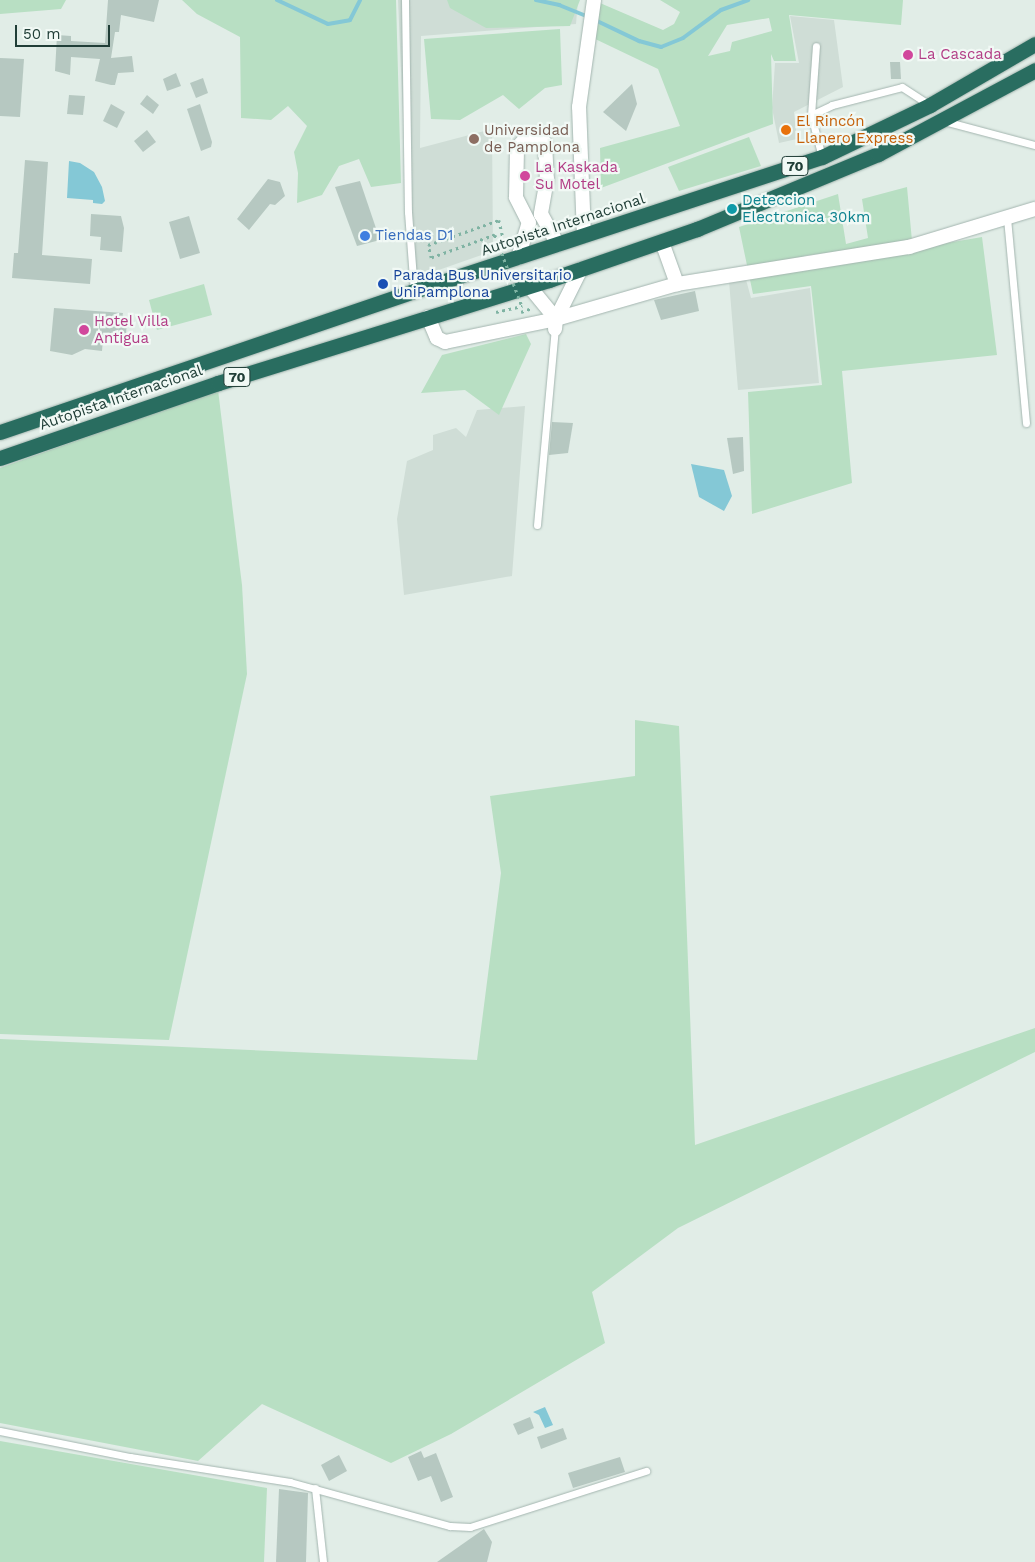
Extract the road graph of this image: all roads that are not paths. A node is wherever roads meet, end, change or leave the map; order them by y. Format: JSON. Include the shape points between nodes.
{"nodes":[{"id":1,"x":405,"y":0,"type":"edge"},
{"id":2,"x":594,"y":0,"type":"edge"},
{"id":3,"x":1035,"y":44,"type":"edge"},
{"id":4,"x":816,"y":46,"type":"dead end"},
{"id":5,"x":1035,"y":70,"type":"edge"},
{"id":6,"x":930,"y":105,"type":"junction"},
{"id":7,"x":811,"y":115,"type":"junction"},
{"id":8,"x":944,"y":121,"type":"junction"},
{"id":9,"x":1035,"y":145,"type":"edge"},
{"id":10,"x":822,"y":157,"type":"junction"},
{"id":11,"x":542,"y":206,"type":"junction"},
{"id":12,"x":525,"y":209,"type":"junction"},
{"id":13,"x":1035,"y":209,"type":"edge"},
{"id":14,"x":1007,"y":218,"type":"junction"},
{"id":15,"x":584,"y":236,"type":"junction"},
{"id":16,"x":662,"y":242,"type":"junction"},
{"id":17,"x":558,"y":245,"type":"junction"},
{"id":18,"x":513,"y":259,"type":"junction"},
{"id":19,"x":581,"y":269,"type":"junction"},
{"id":20,"x":677,"y":284,"type":"junction"},
{"id":21,"x":529,"y":286,"type":"junction"},
{"id":22,"x":414,"y":291,"type":"junction"},
{"id":23,"x":428,"y":317,"type":"junction"},
{"id":24,"x":555,"y":324,"type":"junction"},
{"id":25,"x":1026,"y":424,"type":"dead end"},
{"id":26,"x":0,"y":432,"type":"edge"},
{"id":27,"x":0,"y":458,"type":"edge"},
{"id":28,"x":537,"y":525,"type":"dead end"},
{"id":29,"x":0,"y":1431,"type":"edge"},
{"id":30,"x":646,"y":1471,"type":"dead end"},
{"id":31,"x":315,"y":1488,"type":"junction"},
{"id":32,"x":324,"y":1562,"type":"edge"}],
"edges":[{"from":1,"to":22,"type":"lane","via":[[408,212]]},
{"from":2,"to":15,"type":"street","via":[[579,107]]},
{"from":3,"to":6,"type":"highway","name":"Autopista Internacional","number":"70"},
{"from":4,"to":7,"type":"lane"},
{"from":5,"to":8,"type":"highway","name":"Autopista Internacional","number":"70"},
{"from":6,"to":7,"type":"lane","via":[[902,87],[832,105]]},
{"from":6,"to":10,"type":"highway","name":"Autopista Internacional","number":"70"},
{"from":7,"to":10,"type":"lane"},
{"from":8,"to":9,"type":"lane"},
{"from":8,"to":16,"type":"highway","name":"Autopista Internacional","number":"70","via":[[843,170]]},
{"from":10,"to":15,"type":"highway","name":"Autopista Internacional","number":"70"},
{"from":11,"to":12,"type":"street"},
{"from":11,"to":12,"type":"street","via":[[547,180],[545,143],[539,138],[526,138],[518,148],[516,196]]},
{"from":11,"to":17,"type":"street","via":[[542,220]]},
{"from":12,"to":18,"type":"street","via":[[529,223]]},
{"from":13,"to":14,"type":"street"},
{"from":14,"to":20,"type":"street","via":[[909,247]]},
{"from":14,"to":25,"type":"lane"},
{"from":15,"to":17,"type":"highway","name":"Autopista Internacional","number":"70"},
{"from":16,"to":19,"type":"highway","name":"Autopista Internacional","number":"70"},
{"from":16,"to":20,"type":"street"},
{"from":17,"to":18,"type":"highway","name":"Autopista Internacional","number":"70"},
{"from":18,"to":22,"type":"highway","name":"Autopista Internacional","number":"70"},
{"from":19,"to":21,"type":"highway","name":"Autopista Internacional","number":"70"},
{"from":19,"to":24,"type":"street"},
{"from":20,"to":24,"type":"street"},
{"from":21,"to":23,"type":"highway","name":"Autopista Internacional","number":"70"},
{"from":21,"to":24,"type":"street"},
{"from":22,"to":26,"type":"highway","name":"Autopista Internacional","number":"70"},
{"from":23,"to":24,"type":"street","via":[[437,338],[444,342]]},
{"from":23,"to":27,"type":"highway","name":"Autopista Internacional","number":"70","via":[[218,383]]},
{"from":24,"to":28,"type":"lane"},
{"from":29,"to":31,"type":"lane"},
{"from":30,"to":31,"type":"lane","via":[[470,1527],[450,1526]]},
{"from":31,"to":32,"type":"lane"}]}
